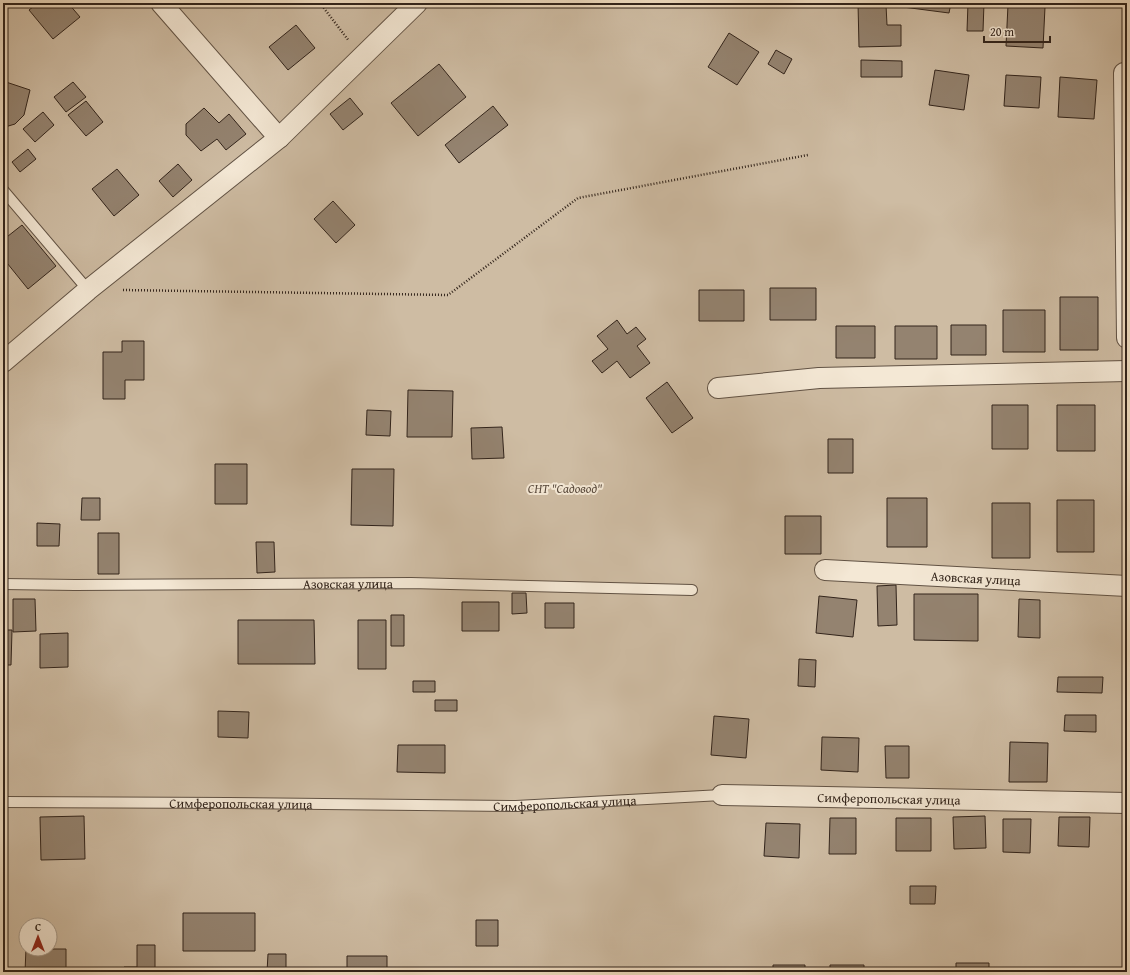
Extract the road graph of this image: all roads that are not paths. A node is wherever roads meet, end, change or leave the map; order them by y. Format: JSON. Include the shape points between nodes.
{"nodes":[{"id":1,"x":161,"y":3,"type":"edge"},
{"id":2,"x":417,"y":3,"type":"edge"},
{"id":3,"x":1124,"y":73,"type":"dead end"},
{"id":4,"x":279,"y":138,"type":"junction"},
{"id":5,"x":3,"y":190,"type":"edge"},
{"id":6,"x":88,"y":290,"type":"junction"},
{"id":7,"x":1127,"y":338,"type":"edge"},
{"id":8,"x":3,"y":362,"type":"edge"},
{"id":9,"x":1127,"y":371,"type":"edge"},
{"id":10,"x":718,"y":388,"type":"dead end"},
{"id":11,"x":825,"y":570,"type":"dead end"},
{"id":12,"x":3,"y":584,"type":"edge"},
{"id":13,"x":1127,"y":586,"type":"edge"},
{"id":14,"x":692,"y":590,"type":"dead end"},
{"id":15,"x":722,"y":794,"type":"joint"},
{"id":16,"x":3,"y":802,"type":"edge"},
{"id":17,"x":1127,"y":802,"type":"edge"}],
"edges":[{"from":1,"to":4,"type":"street"},
{"from":2,"to":4,"type":"street"},
{"from":3,"to":7,"type":"street"},
{"from":4,"to":6,"type":"street"},
{"from":5,"to":6,"type":"lane"},
{"from":6,"to":8,"type":"street"},
{"from":9,"to":10,"type":"street","via":[[819,378]]},
{"from":11,"to":13,"type":"street","name":"Азовская улица"},
{"from":12,"to":14,"type":"lane","name":"Азовская улица","via":[[411,583]]},
{"from":15,"to":16,"type":"lane","name":"Симферопольская улица","via":[[516,806]]},
{"from":15,"to":17,"type":"street","name":"Симферопольская улица"}]}
